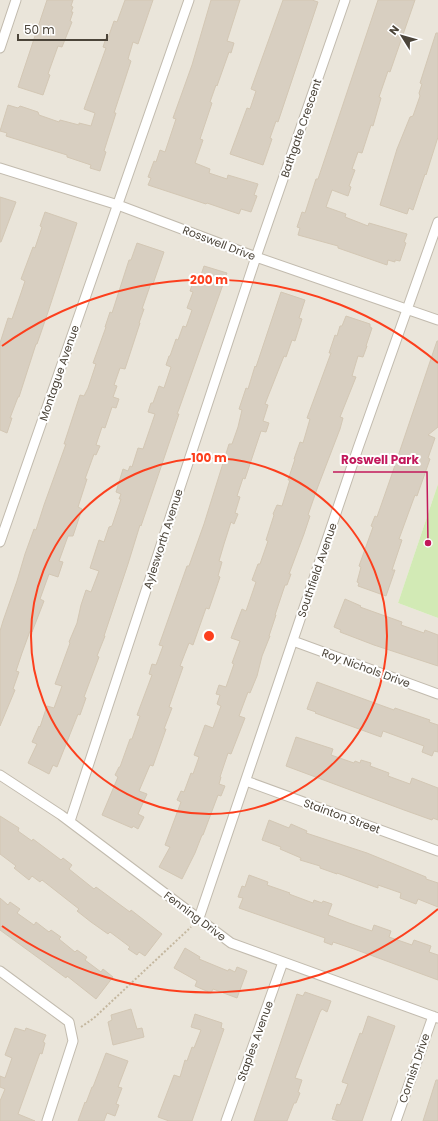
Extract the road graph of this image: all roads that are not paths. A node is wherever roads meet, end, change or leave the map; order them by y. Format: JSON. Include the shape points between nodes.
{"nodes":[{"id":1,"x":16,"y":0,"type":"edge"},
{"id":2,"x":189,"y":0,"type":"edge"},
{"id":3,"x":345,"y":0,"type":"edge"},
{"id":4,"x":0,"y":48,"type":"edge"},
{"id":5,"x":0,"y":168,"type":"edge"},
{"id":6,"x":118,"y":205,"type":"junction"},
{"id":7,"x":438,"y":222,"type":"edge"},
{"id":8,"x":256,"y":257,"type":"junction"},
{"id":9,"x":408,"y":310,"type":"junction"},
{"id":10,"x":438,"y":320,"type":"edge"},
{"id":11,"x":0,"y":542,"type":"edge"},
{"id":12,"x":293,"y":641,"type":"junction"},
{"id":13,"x":438,"y":694,"type":"edge"},
{"id":14,"x":0,"y":775,"type":"edge"},
{"id":15,"x":246,"y":781,"type":"junction"},
{"id":16,"x":70,"y":821,"type":"junction"},
{"id":17,"x":438,"y":851,"type":"edge"},
{"id":18,"x":199,"y":918,"type":"junction"},
{"id":19,"x":283,"y":962,"type":"junction"},
{"id":20,"x":0,"y":971,"type":"edge"},
{"id":21,"x":435,"y":1017,"type":"edge"},
{"id":22,"x":47,"y":1121,"type":"edge"},
{"id":23,"x":226,"y":1121,"type":"edge"},
{"id":24,"x":396,"y":1121,"type":"edge"}],
"edges":[{"from":1,"to":4,"type":"street"},
{"from":2,"to":6,"type":"street"},
{"from":3,"to":8,"type":"street","name":"Bathgate Crescent"},
{"from":5,"to":6,"type":"street","name":"Rosswell Drive"},
{"from":6,"to":8,"type":"street","name":"Rosswell Drive"},
{"from":6,"to":11,"type":"street","name":"Montague Avenue"},
{"from":7,"to":9,"type":"street","name":"Southfield Avenue"},
{"from":8,"to":9,"type":"street","name":"Rosswell Drive"},
{"from":8,"to":16,"type":"street","name":"Aylesworth Avenue"},
{"from":9,"to":10,"type":"street","name":"Rosswell Drive"},
{"from":9,"to":12,"type":"street","name":"Southfield Avenue"},
{"from":12,"to":13,"type":"street","name":"Roy Nichols Drive"},
{"from":12,"to":15,"type":"street","name":"Southfield Avenue"},
{"from":14,"to":16,"type":"street","name":"Fenning Drive"},
{"from":15,"to":17,"type":"street","name":"Stainton Street"},
{"from":15,"to":18,"type":"street","name":"Southfield Avenue"},
{"from":16,"to":18,"type":"street","name":"Fenning Drive"},
{"from":18,"to":19,"type":"street","name":"Fenning Drive","via":[[231,943]]},
{"from":19,"to":21,"type":"street","name":"Fenning Drive"},
{"from":19,"to":23,"type":"street","name":"Staples Avenue"},
{"from":20,"to":22,"type":"street","via":[[69,1022],[73,1041]]},
{"from":21,"to":24,"type":"street","name":"Cornish Drive"}]}
